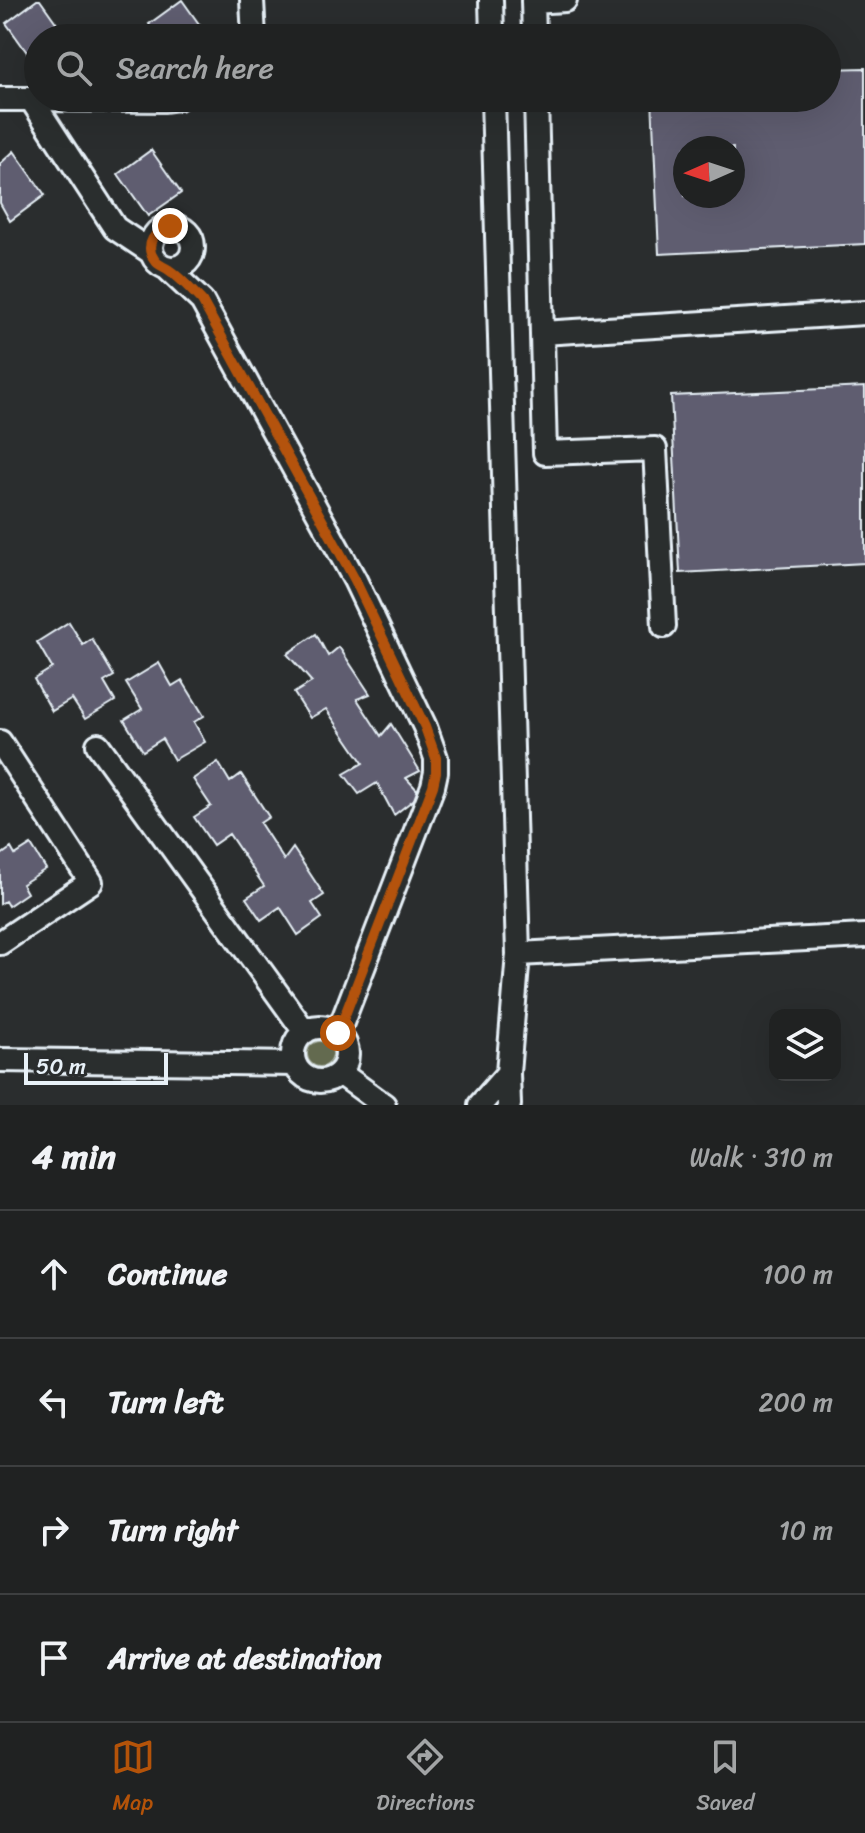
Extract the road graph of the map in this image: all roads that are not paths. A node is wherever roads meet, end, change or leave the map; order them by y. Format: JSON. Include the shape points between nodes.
{"nodes":[{"id":1,"x":252,"y":0,"type":"edge"},
{"id":2,"x":491,"y":0,"type":"edge"},
{"id":3,"x":565,"y":0,"type":"edge"},
{"id":4,"x":533,"y":1,"type":"edge"},
{"id":5,"x":253,"y":24,"type":"edge"},
{"id":6,"x":492,"y":24,"type":"edge"},
{"id":7,"x":534,"y":24,"type":"edge"},
{"id":8,"x":0,"y":99,"type":"edge"},
{"id":9,"x":24,"y":99,"type":"edge"},
{"id":10,"x":39,"y":112,"type":"edge"},
{"id":11,"x":493,"y":112,"type":"edge"},
{"id":12,"x":536,"y":112,"type":"edge"},
{"id":13,"x":151,"y":252,"type":"junction"},
{"id":14,"x":168,"y":269,"type":"junction"},
{"id":15,"x":865,"y":313,"type":"edge"},
{"id":16,"x":542,"y":333,"type":"junction"},
{"id":17,"x":664,"y":626,"type":"dead end"},
{"id":18,"x":0,"y":742,"type":"edge"},
{"id":19,"x":98,"y":745,"type":"dead end"},
{"id":20,"x":865,"y":936,"type":"edge"},
{"id":21,"x":0,"y":943,"type":"edge"},
{"id":22,"x":518,"y":954,"type":"junction"},
{"id":23,"x":305,"y":1032,"type":"junction"},
{"id":24,"x":338,"y":1033,"type":"junction"},
{"id":25,"x":2,"y":1057,"type":"edge"},
{"id":26,"x":295,"y":1064,"type":"junction"},
{"id":27,"x":340,"y":1073,"type":"junction"},
{"id":28,"x":508,"y":1073,"type":"junction"},
{"id":29,"x":384,"y":1105,"type":"edge"},
{"id":30,"x":480,"y":1105,"type":"edge"},
{"id":31,"x":509,"y":1105,"type":"edge"}],
"edges":[{"from":1,"to":5,"type":"street"},
{"from":2,"to":6,"type":"street"},
{"from":3,"to":4,"type":"street"},
{"from":4,"to":7,"type":"street"},
{"from":8,"to":9,"type":"street"},
{"from":10,"to":13,"type":"street","via":[[115,228]]},
{"from":11,"to":22,"type":"street"},
{"from":12,"to":16,"type":"street"},
{"from":13,"to":14,"type":"street"},
{"from":13,"to":14,"type":"street","via":[[152,237],[163,228],[177,226],[189,234],[193,248],[188,262]]},
{"from":14,"to":24,"type":"street","via":[[202,301],[355,580],[436,758],[433,786]]},
{"from":15,"to":16,"type":"street"},
{"from":16,"to":17,"type":"street","via":[[545,453],[655,449]]},
{"from":18,"to":21,"type":"street","via":[[91,882]]},
{"from":19,"to":23,"type":"street"},
{"from":20,"to":22,"type":"street"},
{"from":22,"to":28,"type":"street"},
{"from":23,"to":24,"type":"street","via":[[322,1027]]},
{"from":23,"to":26,"type":"street","via":[[294,1046]]},
{"from":24,"to":27,"type":"street","via":[[347,1048]]},
{"from":25,"to":26,"type":"street"},
{"from":26,"to":27,"type":"street","via":[[315,1081]]},
{"from":27,"to":29,"type":"street"},
{"from":28,"to":30,"type":"street"},
{"from":28,"to":31,"type":"street"}]}
